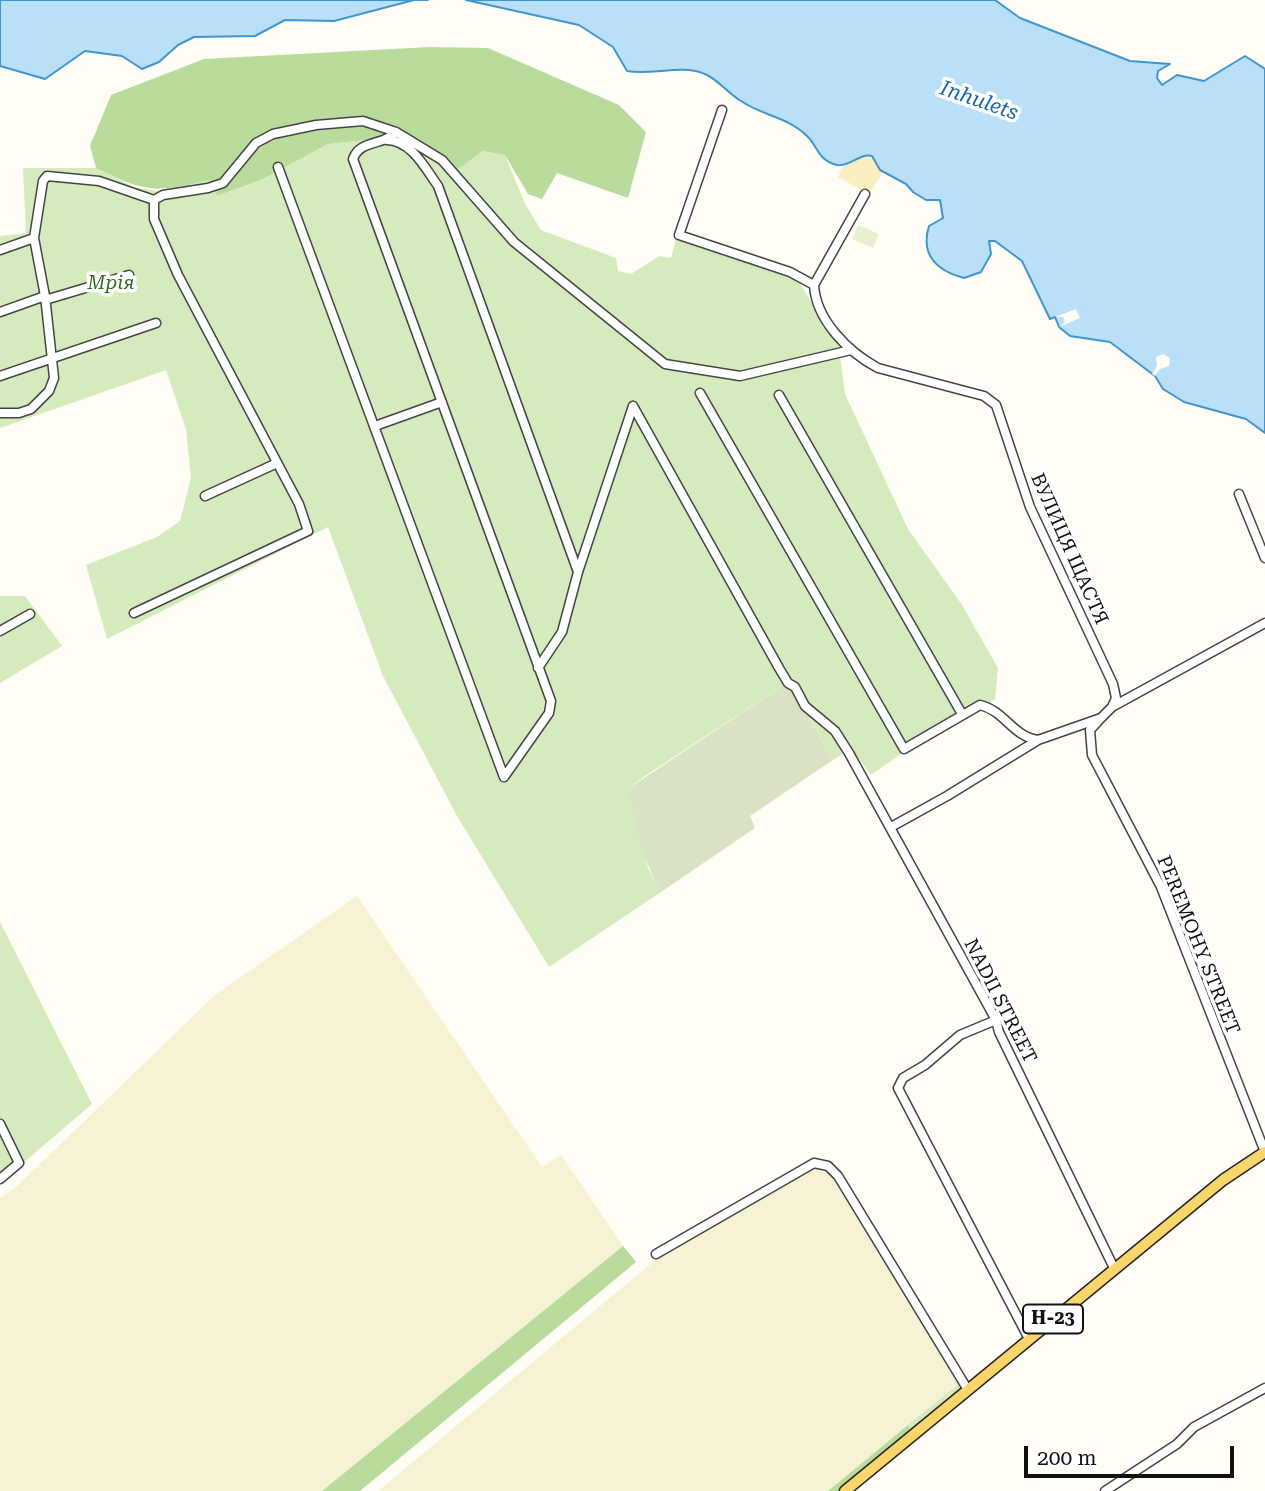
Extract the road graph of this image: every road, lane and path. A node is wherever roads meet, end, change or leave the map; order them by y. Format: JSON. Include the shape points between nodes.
{"nodes":[{"id":1,"x":722,"y":110,"type":"dead end"},
{"id":2,"x":396,"y":132,"type":"junction"},
{"id":3,"x":384,"y":140,"type":"junction"},
{"id":4,"x":278,"y":167,"type":"dead end"},
{"id":5,"x":865,"y":194,"type":"dead end"},
{"id":6,"x":155,"y":200,"type":"junction"},
{"id":7,"x":34,"y":238,"type":"junction"},
{"id":8,"x":0,"y":250,"type":"edge"},
{"id":9,"x":129,"y":275,"type":"dead end"},
{"id":10,"x":814,"y":285,"type":"junction"},
{"id":11,"x":45,"y":298,"type":"junction"},
{"id":12,"x":0,"y":312,"type":"edge"},
{"id":13,"x":156,"y":323,"type":"dead end"},
{"id":14,"x":851,"y":350,"type":"junction"},
{"id":15,"x":51,"y":356,"type":"junction"},
{"id":16,"x":0,"y":376,"type":"edge"},
{"id":17,"x":700,"y":393,"type":"dead end"},
{"id":18,"x":779,"y":395,"type":"dead end"},
{"id":19,"x":442,"y":402,"type":"junction"},
{"id":20,"x":0,"y":413,"type":"edge"},
{"id":21,"x":375,"y":426,"type":"junction"},
{"id":22,"x":275,"y":464,"type":"junction"},
{"id":23,"x":1239,"y":494,"type":"dead end"},
{"id":24,"x":205,"y":496,"type":"dead end"},
{"id":25,"x":1265,"y":558,"type":"edge"},
{"id":26,"x":578,"y":572,"type":"junction"},
{"id":27,"x":134,"y":613,"type":"dead end"},
{"id":28,"x":30,"y":614,"type":"dead end"},
{"id":29,"x":1265,"y":623,"type":"edge"},
{"id":30,"x":0,"y":631,"type":"edge"},
{"id":31,"x":538,"y":668,"type":"junction"},
{"id":32,"x":1112,"y":707,"type":"junction"},
{"id":33,"x":962,"y":714,"type":"junction"},
{"id":34,"x":1101,"y":718,"type":"junction"},
{"id":35,"x":1038,"y":740,"type":"junction"},
{"id":36,"x":891,"y":827,"type":"junction"},
{"id":37,"x":996,"y":1020,"type":"junction"},
{"id":38,"x":0,"y":1124,"type":"edge"},
{"id":39,"x":1265,"y":1152,"type":"edge"},
{"id":40,"x":0,"y":1179,"type":"edge"},
{"id":41,"x":656,"y":1254,"type":"dead end"},
{"id":42,"x":1114,"y":1268,"type":"junction"},
{"id":43,"x":1029,"y":1339,"type":"junction"},
{"id":44,"x":1265,"y":1388,"type":"edge"},
{"id":45,"x":968,"y":1390,"type":"junction"},
{"id":46,"x":845,"y":1491,"type":"edge"},
{"id":47,"x":1105,"y":1491,"type":"edge"}],
"edges":[{"from":1,"to":10,"type":"street","via":[[679,235],[790,272]]},
{"from":2,"to":3,"type":"street"},
{"from":2,"to":6,"type":"street","via":[[363,121],[273,134],[256,143],[223,183]]},
{"from":2,"to":14,"type":"street","via":[[442,160],[514,242],[664,364],[740,376]]},
{"from":3,"to":19,"type":"street","via":[[362,146],[353,159]]},
{"from":3,"to":26,"type":"street","via":[[394,140],[416,154],[438,186]]},
{"from":4,"to":21,"type":"street"},
{"from":5,"to":10,"type":"street"},
{"from":6,"to":7,"type":"street","via":[[99,181],[47,176]]},
{"from":6,"to":22,"type":"street","via":[[154,219],[178,275]]},
{"from":7,"to":8,"type":"street"},
{"from":7,"to":11,"type":"street"},
{"from":9,"to":11,"type":"street"},
{"from":10,"to":14,"type":"street","name":"ВУЛИЦЯ ЩАСТЯ","via":[[821,311]]},
{"from":11,"to":12,"type":"street"},
{"from":11,"to":15,"type":"street"},
{"from":13,"to":15,"type":"street"},
{"from":14,"to":32,"type":"street","name":"ВУЛИЦЯ ЩАСТЯ","via":[[878,368],[984,396],[996,405],[1030,508],[1113,684],[1116,698]]},
{"from":15,"to":16,"type":"street"},
{"from":15,"to":20,"type":"street","via":[[54,378],[41,400],[25,412]]},
{"from":17,"to":33,"type":"street","via":[[904,749]]},
{"from":18,"to":33,"type":"street"},
{"from":19,"to":21,"type":"street"},
{"from":19,"to":31,"type":"street"},
{"from":21,"to":31,"type":"street","via":[[504,777],[549,713],[549,691]]},
{"from":22,"to":24,"type":"street"},
{"from":22,"to":27,"type":"street","via":[[299,504],[308,531]]},
{"from":23,"to":25,"type":"street"},
{"from":26,"to":31,"type":"street","via":[[562,632]]},
{"from":26,"to":36,"type":"street","name":"NADII STREET","via":[[633,406],[783,676],[805,706],[835,731]]},
{"from":28,"to":30,"type":"street"},
{"from":29,"to":32,"type":"street"},
{"from":32,"to":34,"type":"street"},
{"from":33,"to":35,"type":"street","via":[[981,705],[995,709],[1022,737]]},
{"from":34,"to":35,"type":"street"},
{"from":34,"to":39,"type":"street","name":"PEREMOHY STREET","via":[[1090,730],[1092,755],[1161,887]]},
{"from":35,"to":36,"type":"street"},
{"from":36,"to":37,"type":"street","name":"NADII STREET"},
{"from":37,"to":42,"type":"street","name":"NADII STREET"},
{"from":37,"to":43,"type":"street","via":[[960,1035],[903,1078],[898,1088]]},
{"from":38,"to":40,"type":"street","via":[[19,1163]]},
{"from":39,"to":42,"type":"main road","number":"Н-23"},
{"from":41,"to":45,"type":"street","via":[[814,1163],[828,1166]]},
{"from":42,"to":43,"type":"main road","number":"Н-23"},
{"from":43,"to":45,"type":"main road","number":"Н-23"},
{"from":44,"to":47,"type":"street","via":[[1194,1427],[1177,1444]]},
{"from":45,"to":46,"type":"main road","number":"Н-23"}]}
